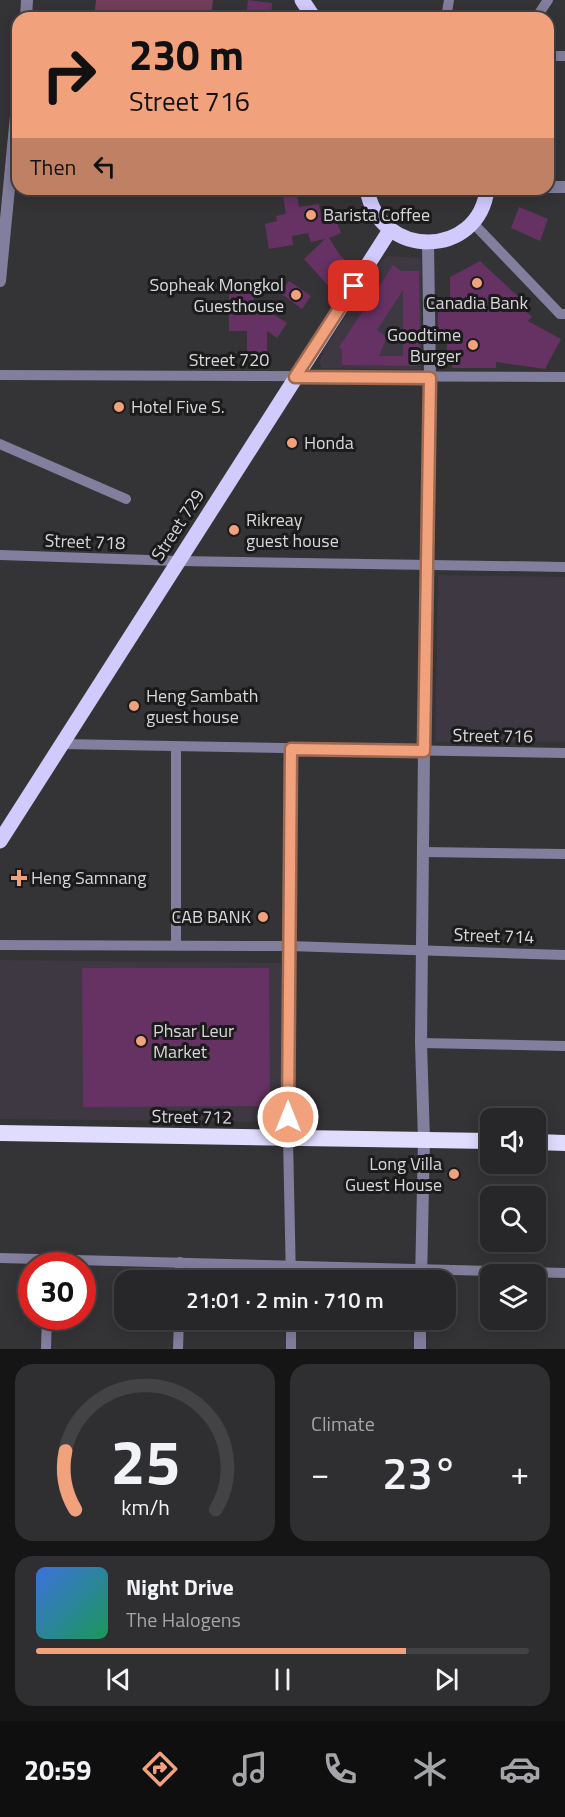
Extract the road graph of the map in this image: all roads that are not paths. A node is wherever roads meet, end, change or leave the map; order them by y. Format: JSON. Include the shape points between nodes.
{"nodes":[{"id":1,"x":12,"y":152,"type":"edge"},
{"id":2,"x":9,"y":180,"type":"edge"},
{"id":3,"x":370,"y":195,"type":"edge"},
{"id":4,"x":485,"y":195,"type":"edge"},
{"id":5,"x":472,"y":222,"type":"junction"},
{"id":6,"x":390,"y":230,"type":"junction"},
{"id":7,"x":428,"y":243,"type":"junction"},
{"id":8,"x":0,"y":281,"type":"edge"},
{"id":9,"x":565,"y":314,"type":"edge"},
{"id":10,"x":0,"y":375,"type":"edge"},
{"id":11,"x":295,"y":377,"type":"junction"},
{"id":12,"x":565,"y":377,"type":"edge"},
{"id":13,"x":430,"y":378,"type":"junction"},
{"id":14,"x":0,"y":444,"type":"edge"},
{"id":15,"x":126,"y":499,"type":"dead end"},
{"id":16,"x":0,"y":555,"type":"edge"},
{"id":17,"x":178,"y":561,"type":"junction"},
{"id":18,"x":428,"y":564,"type":"junction"},
{"id":19,"x":565,"y":567,"type":"edge"},
{"id":20,"x":62,"y":744,"type":"junction"},
{"id":21,"x":176,"y":747,"type":"junction"},
{"id":22,"x":291,"y":749,"type":"junction"},
{"id":23,"x":424,"y":751,"type":"junction"},
{"id":24,"x":565,"y":753,"type":"edge"},
{"id":25,"x":0,"y":841,"type":"edge"},
{"id":26,"x":423,"y":852,"type":"junction"},
{"id":27,"x":565,"y":854,"type":"edge"},
{"id":28,"x":0,"y":945,"type":"edge"},
{"id":29,"x":176,"y":945,"type":"junction"},
{"id":30,"x":288,"y":946,"type":"junction"},
{"id":31,"x":423,"y":950,"type":"junction"},
{"id":32,"x":565,"y":955,"type":"edge"},
{"id":33,"x":422,"y":1043,"type":"junction"},
{"id":34,"x":565,"y":1046,"type":"edge"},
{"id":35,"x":0,"y":1133,"type":"edge"},
{"id":36,"x":288,"y":1138,"type":"junction"},
{"id":37,"x":424,"y":1140,"type":"junction"},
{"id":38,"x":480,"y":1141,"type":"edge"},
{"id":39,"x":546,"y":1142,"type":"edge"},
{"id":40,"x":565,"y":1143,"type":"edge"},
{"id":41,"x":0,"y":1258,"type":"edge"},
{"id":42,"x":18,"y":1260,"type":"edge"},
{"id":43,"x":180,"y":1262,"type":"junction"},
{"id":44,"x":96,"y":1263,"type":"edge"},
{"id":45,"x":291,"y":1267,"type":"junction"},
{"id":46,"x":180,"y":1270,"type":"edge"},
{"id":47,"x":340,"y":1270,"type":"edge"},
{"id":48,"x":421,"y":1270,"type":"edge"},
{"id":49,"x":565,"y":1273,"type":"edge"},
{"id":50,"x":456,"y":1275,"type":"edge"},
{"id":51,"x":47,"y":1330,"type":"edge"},
{"id":52,"x":178,"y":1330,"type":"edge"},
{"id":53,"x":291,"y":1330,"type":"edge"},
{"id":54,"x":420,"y":1330,"type":"edge"},
{"id":55,"x":46,"y":1349,"type":"edge"},
{"id":56,"x":178,"y":1349,"type":"edge"},
{"id":57,"x":291,"y":1349,"type":"edge"},
{"id":58,"x":420,"y":1349,"type":"edge"}],
"edges":[{"from":1,"to":2,"type":"street"},
{"from":2,"to":8,"type":"street"},
{"from":3,"to":6,"type":"main road","via":[[374,210]]},
{"from":4,"to":5,"type":"main road"},
{"from":5,"to":7,"type":"main road","via":[[458,234]]},
{"from":5,"to":9,"type":"street","via":[[560,314]]},
{"from":6,"to":7,"type":"main road"},
{"from":6,"to":11,"type":"main road","name":"Street 729"},
{"from":7,"to":13,"type":"street"},
{"from":10,"to":11,"type":"street","name":"Street 720"},
{"from":11,"to":13,"type":"street","name":"Street 720"},
{"from":11,"to":17,"type":"main road","name":"Street 729"},
{"from":12,"to":13,"type":"street","name":"Street 720"},
{"from":13,"to":18,"type":"street"},
{"from":14,"to":15,"type":"street"},
{"from":16,"to":17,"type":"street","name":"Street 718"},
{"from":17,"to":18,"type":"street","name":"Street 718"},
{"from":17,"to":20,"type":"main road","name":"Street 729"},
{"from":18,"to":19,"type":"street","name":"Street 718"},
{"from":18,"to":23,"type":"street"},
{"from":20,"to":21,"type":"street","name":"Street 716"},
{"from":20,"to":25,"type":"main road","name":"Street 729"},
{"from":21,"to":22,"type":"street","name":"Street 716"},
{"from":21,"to":29,"type":"street"},
{"from":22,"to":23,"type":"street","name":"Street 716"},
{"from":22,"to":30,"type":"street"},
{"from":23,"to":24,"type":"street","name":"Street 716"},
{"from":23,"to":26,"type":"street"},
{"from":26,"to":27,"type":"street"},
{"from":26,"to":31,"type":"street"},
{"from":28,"to":29,"type":"street","name":"Street 714"},
{"from":29,"to":30,"type":"street","name":"Street 714"},
{"from":30,"to":31,"type":"street","name":"Street 714"},
{"from":30,"to":36,"type":"street"},
{"from":31,"to":32,"type":"street","name":"Street 714"},
{"from":31,"to":33,"type":"street"},
{"from":33,"to":34,"type":"street"},
{"from":33,"to":37,"type":"street"},
{"from":35,"to":36,"type":"highway","name":"Street 712"},
{"from":36,"to":37,"type":"highway","name":"Street 712"},
{"from":36,"to":45,"type":"street"},
{"from":37,"to":38,"type":"highway","name":"Street 712"},
{"from":37,"to":48,"type":"street"},
{"from":39,"to":40,"type":"highway"},
{"from":41,"to":42,"type":"street"},
{"from":43,"to":44,"type":"street"},
{"from":43,"to":45,"type":"street"},
{"from":43,"to":46,"type":"street"},
{"from":45,"to":47,"type":"street"},
{"from":49,"to":50,"type":"street"},
{"from":51,"to":55,"type":"street"},
{"from":52,"to":56,"type":"street"},
{"from":53,"to":57,"type":"street"},
{"from":54,"to":58,"type":"street"}]}
